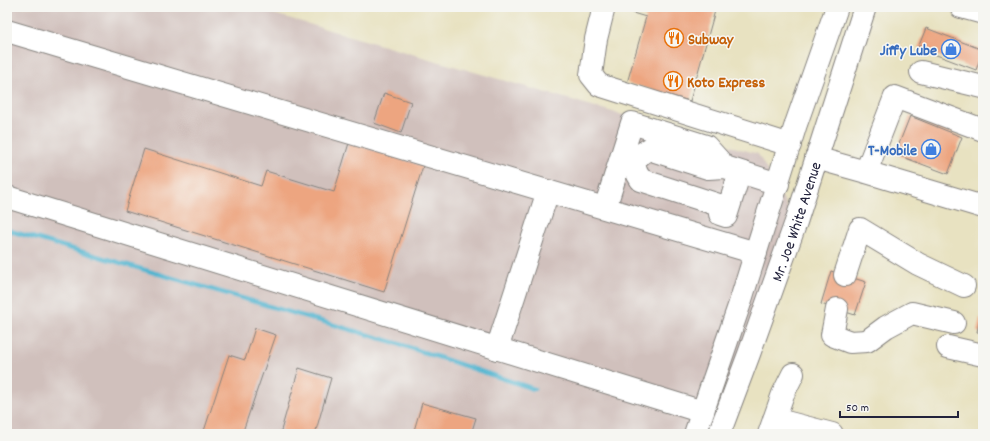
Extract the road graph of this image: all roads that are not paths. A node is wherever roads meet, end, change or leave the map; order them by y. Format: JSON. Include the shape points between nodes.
{"nodes":[{"id":1,"x":604,"y":7,"type":"edge"},
{"id":2,"x":837,"y":7,"type":"edge"},
{"id":3,"x":865,"y":7,"type":"edge"},
{"id":4,"x":961,"y":7,"type":"edge"},
{"id":5,"x":983,"y":13,"type":"edge"},
{"id":6,"x":7,"y":31,"type":"edge"},
{"id":7,"x":921,"y":72,"type":"dead end"},
{"id":8,"x":983,"y":87,"type":"edge"},
{"id":9,"x":983,"y":130,"type":"edge"},
{"id":10,"x":790,"y":145,"type":"junction"},
{"id":11,"x":816,"y":158,"type":"junction"},
{"id":12,"x":733,"y":169,"type":"junction"},
{"id":13,"x":866,"y":172,"type":"junction"},
{"id":14,"x":614,"y":181,"type":"junction"},
{"id":15,"x":778,"y":184,"type":"junction"},
{"id":16,"x":548,"y":191,"type":"junction"},
{"id":17,"x":7,"y":197,"type":"edge"},
{"id":18,"x":983,"y":207,"type":"edge"},
{"id":19,"x":605,"y":208,"type":"junction"},
{"id":20,"x":728,"y":208,"type":"junction"},
{"id":21,"x":756,"y":253,"type":"junction"},
{"id":22,"x":844,"y":275,"type":"dead end"},
{"id":23,"x":964,"y":286,"type":"dead end"},
{"id":24,"x":837,"y":309,"type":"dead end"},
{"id":25,"x":954,"y":323,"type":"dead end"},
{"id":26,"x":948,"y":347,"type":"dead end"},
{"id":27,"x":498,"y":349,"type":"junction"},
{"id":28,"x":983,"y":355,"type":"edge"},
{"id":29,"x":793,"y":374,"type":"dead end"},
{"id":30,"x":703,"y":412,"type":"junction"},
{"id":31,"x":781,"y":427,"type":"edge"},
{"id":32,"x":695,"y":434,"type":"edge"},
{"id":33,"x":719,"y":434,"type":"edge"},
{"id":34,"x":832,"y":434,"type":"edge"}],
"edges":[{"from":1,"to":10,"type":"main road","via":[[591,75],[599,85]]},
{"from":2,"to":10,"type":"main road","name":"Mr. Joe White Avenue"},
{"from":3,"to":11,"type":"main road","name":"Mr. Joe White Avenue"},
{"from":4,"to":5,"type":"main road"},
{"from":6,"to":16,"type":"main road"},
{"from":7,"to":8,"type":"main road"},
{"from":9,"to":13,"type":"main road","via":[[895,97]]},
{"from":10,"to":15,"type":"main road","name":"Mr. Joe White Avenue"},
{"from":11,"to":13,"type":"main road"},
{"from":11,"to":33,"type":"main road","name":"Mr. Joe White Avenue","via":[[796,222]]},
{"from":12,"to":14,"type":"main road","via":[[706,146],[632,123]]},
{"from":12,"to":15,"type":"main road"},
{"from":12,"to":20,"type":"main road"},
{"from":12,"to":20,"type":"main road","via":[[708,168],[649,150],[641,154],[635,162],[634,170],[641,180]]},
{"from":13,"to":18,"type":"main road"},
{"from":14,"to":19,"type":"main road"},
{"from":14,"to":20,"type":"main road","via":[[726,216]]},
{"from":15,"to":21,"type":"main road","name":"Mr. Joe White Avenue"},
{"from":16,"to":19,"type":"main road"},
{"from":16,"to":27,"type":"main road"},
{"from":17,"to":27,"type":"main road"},
{"from":19,"to":21,"type":"main road"},
{"from":21,"to":30,"type":"main road","name":"Mr. Joe White Avenue"},
{"from":22,"to":23,"type":"main road","via":[[860,228],[918,264]]},
{"from":24,"to":25,"type":"main road","via":[[832,335],[850,342],[867,341],[912,313]]},
{"from":26,"to":28,"type":"main road"},
{"from":27,"to":30,"type":"main road"},
{"from":29,"to":31,"type":"main road","via":[[783,394]]},
{"from":30,"to":32,"type":"main road","name":"Mr. Joe White Avenue"},
{"from":31,"to":34,"type":"main road"}]}
